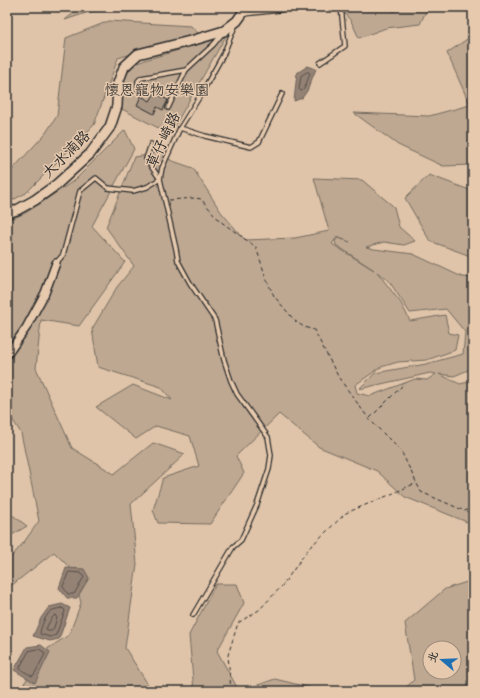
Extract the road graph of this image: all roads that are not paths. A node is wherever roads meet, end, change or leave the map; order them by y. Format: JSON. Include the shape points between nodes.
{"nodes":[{"id":1,"x":290,"y":7,"type":"edge"},
{"id":2,"x":341,"y":7,"type":"edge"},
{"id":3,"x":242,"y":14,"type":"edge"},
{"id":4,"x":224,"y":31,"type":"junction"},
{"id":5,"x":320,"y":63,"type":"dead end"},
{"id":6,"x":186,"y":70,"type":"junction"},
{"id":7,"x":139,"y":92,"type":"dead end"},
{"id":8,"x":282,"y":94,"type":"dead end"},
{"id":9,"x":168,"y":108,"type":"dead end"},
{"id":10,"x":180,"y":128,"type":"junction"},
{"id":11,"x":151,"y":144,"type":"dead end"},
{"id":12,"x":160,"y":179,"type":"junction"},
{"id":13,"x":7,"y":213,"type":"edge"},
{"id":14,"x":56,"y":263,"type":"joint"},
{"id":15,"x":7,"y":355,"type":"edge"},
{"id":16,"x":193,"y":615,"type":"dead end"}],
"edges":[{"from":1,"to":3,"type":"lane"},
{"from":2,"to":5,"type":"lane","via":[[345,46]]},
{"from":3,"to":4,"type":"street","name":"大水湳路"},
{"from":3,"to":10,"type":"lane","name":"草仔崎路","via":[[223,55]]},
{"from":4,"to":6,"type":"lane"},
{"from":4,"to":13,"type":"street","name":"大水湳路","via":[[138,54],[124,67],[118,83],[117,106],[110,128],[90,154],[35,200]]},
{"from":6,"to":7,"type":"lane","via":[[140,78]]},
{"from":6,"to":9,"type":"lane"},
{"from":8,"to":10,"type":"lane","via":[[259,142],[251,147]]},
{"from":10,"to":12,"type":"lane","name":"草仔崎路","via":[[162,168]]},
{"from":11,"to":12,"type":"lane","via":[[146,159]]},
{"from":12,"to":14,"type":"lane","name":"草仔崎路","via":[[133,191],[108,188],[96,178],[80,191],[63,255]]},
{"from":12,"to":16,"type":"lane","via":[[178,261],[216,320],[231,381],[237,394],[268,437],[271,455],[257,505],[241,540],[233,548]]},
{"from":14,"to":15,"type":"street","name":"草仔崎路","via":[[45,293],[30,322]]}]}
